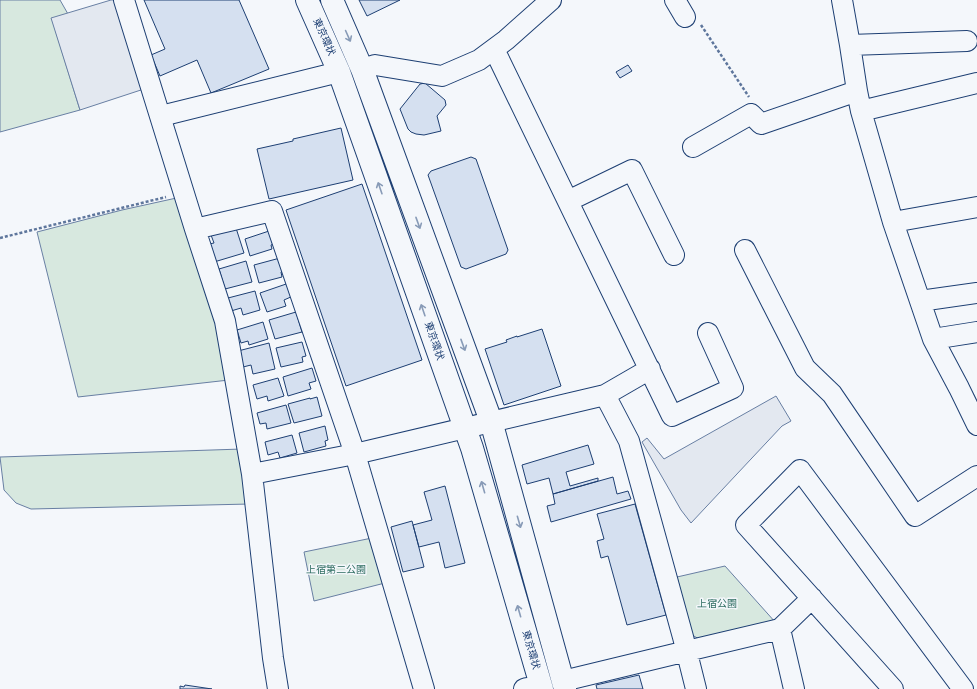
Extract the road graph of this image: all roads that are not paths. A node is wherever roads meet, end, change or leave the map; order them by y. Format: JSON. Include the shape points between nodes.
{"nodes":[{"id":1,"x":124,"y":0,"type":"edge"},
{"id":2,"x":307,"y":0,"type":"edge"},
{"id":3,"x":332,"y":0,"type":"edge"},
{"id":4,"x":675,"y":0,"type":"edge"},
{"id":5,"x":842,"y":0,"type":"edge"},
{"id":6,"x":544,"y":2,"type":"edge"},
{"id":7,"x":685,"y":17,"type":"road end"},
{"id":8,"x":966,"y":41,"type":"dead end"},
{"id":9,"x":850,"y":45,"type":"junction"},
{"id":10,"x":494,"y":49,"type":"junction"},
{"id":11,"x":362,"y":69,"type":"junction"},
{"id":12,"x":339,"y":72,"type":"junction"},
{"id":13,"x":977,"y":83,"type":"edge"},
{"id":14,"x":857,"y":91,"type":"junction"},
{"id":15,"x":861,"y":111,"type":"junction"},
{"id":16,"x":160,"y":116,"type":"junction"},
{"id":17,"x":693,"y":147,"type":"dead end"},
{"id":18,"x":568,"y":202,"type":"junction"},
{"id":19,"x":977,"y":208,"type":"edge"},
{"id":20,"x":893,"y":222,"type":"junction"},
{"id":21,"x":195,"y":229,"type":"junction"},
{"id":22,"x":745,"y":250,"type":"dead end"},
{"id":23,"x":674,"y":254,"type":"dead end"},
{"id":24,"x":977,"y":293,"type":"edge"},
{"id":25,"x":920,"y":301,"type":"junction"},
{"id":26,"x":977,"y":332,"type":"edge"},
{"id":27,"x":708,"y":333,"type":"dead end"},
{"id":28,"x":933,"y":339,"type":"junction"},
{"id":29,"x":650,"y":369,"type":"junction"},
{"id":30,"x":605,"y":395,"type":"junction"},
{"id":31,"x":491,"y":422,"type":"junction"},
{"id":32,"x":977,"y":425,"type":"edge"},
{"id":33,"x":464,"y":428,"type":"junction"},
{"id":34,"x":355,"y":454,"type":"junction"},
{"id":35,"x":252,"y":474,"type":"junction"},
{"id":36,"x":977,"y":476,"type":"edge"},
{"id":37,"x":812,"y":598,"type":"junction"},
{"id":38,"x":780,"y":629,"type":"junction"},
{"id":39,"x":687,"y":651,"type":"junction"},
{"id":40,"x":564,"y":685,"type":"edge"},
{"id":41,"x":278,"y":689,"type":"edge"},
{"id":42,"x":424,"y":689,"type":"edge"},
{"id":43,"x":531,"y":689,"type":"edge"},
{"id":44,"x":696,"y":689,"type":"edge"},
{"id":45,"x":794,"y":689,"type":"edge"},
{"id":46,"x":893,"y":689,"type":"edge"},
{"id":47,"x":963,"y":689,"type":"edge"}],
"edges":[{"from":1,"to":16,"type":"street"},
{"from":2,"to":12,"type":"highway","name":"東京環状"},
{"from":3,"to":11,"type":"highway","one_way":true},
{"from":4,"to":7,"type":"street"},
{"from":5,"to":9,"type":"street"},
{"from":6,"to":10,"type":"street"},
{"from":8,"to":9,"type":"street"},
{"from":9,"to":14,"type":"street"},
{"from":10,"to":11,"type":"street","via":[[478,60],[442,76],[375,65]]},
{"from":10,"to":18,"type":"street"},
{"from":11,"to":31,"type":"highway","one_way":true},
{"from":12,"to":16,"type":"street"},
{"from":33,"to":12,"type":"highway","name":"東京環状","one_way":true},
{"from":13,"to":15,"type":"street"},
{"from":14,"to":15,"type":"street"},
{"from":14,"to":17,"type":"street","via":[[761,124],[751,114]]},
{"from":15,"to":20,"type":"street"},
{"from":16,"to":21,"type":"street"},
{"from":18,"to":23,"type":"street","via":[[632,170]]},
{"from":18,"to":29,"type":"street"},
{"from":19,"to":20,"type":"street"},
{"from":20,"to":25,"type":"street"},
{"from":21,"to":34,"type":"street","via":[[272,211]]},
{"from":21,"to":35,"type":"street","via":[[225,321]]},
{"from":22,"to":36,"type":"street","via":[[805,368],[832,394],[915,516]]},
{"from":24,"to":25,"type":"street"},
{"from":25,"to":28,"type":"street"},
{"from":26,"to":28,"type":"street"},
{"from":27,"to":29,"type":"street","via":[[733,388],[672,416]]},
{"from":28,"to":32,"type":"street"},
{"from":29,"to":30,"type":"street"},
{"from":30,"to":31,"type":"street"},
{"from":30,"to":39,"type":"street","via":[[629,441]]},
{"from":31,"to":33,"type":"street"},
{"from":31,"to":40,"type":"highway","one_way":true},
{"from":33,"to":34,"type":"street"},
{"from":43,"to":33,"type":"highway","name":"東京環状","one_way":true,"via":[[472,448]]},
{"from":34,"to":35,"type":"street"},
{"from":34,"to":42,"type":"street"},
{"from":35,"to":41,"type":"street"},
{"from":37,"to":38,"type":"street"},
{"from":37,"to":46,"type":"street"},
{"from":37,"to":47,"type":"street","via":[[746,525],[800,470]]},
{"from":38,"to":39,"type":"street"},
{"from":38,"to":45,"type":"street"},
{"from":39,"to":40,"type":"street"},
{"from":39,"to":44,"type":"street"}]}
